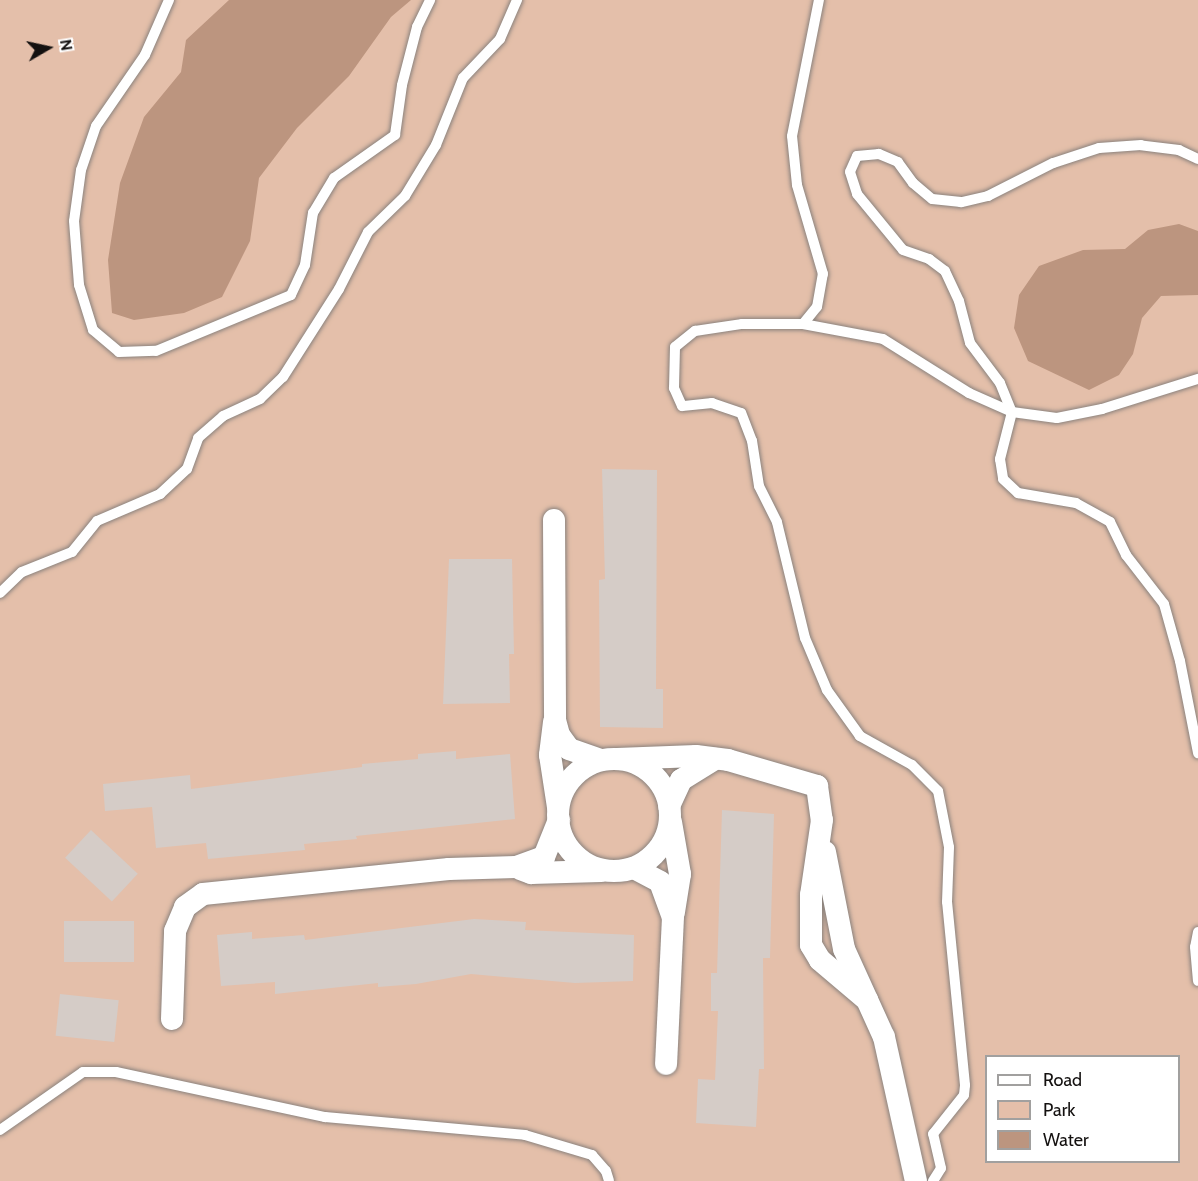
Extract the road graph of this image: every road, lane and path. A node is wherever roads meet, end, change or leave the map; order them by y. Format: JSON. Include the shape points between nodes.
{"nodes":[{"id":1,"x":169,"y":0,"type":"edge"},
{"id":2,"x":430,"y":0,"type":"edge"},
{"id":3,"x":517,"y":0,"type":"edge"},
{"id":4,"x":819,"y":0,"type":"edge"},
{"id":5,"x":1198,"y":159,"type":"edge"},
{"id":6,"x":803,"y":324,"type":"junction"},
{"id":7,"x":1198,"y":378,"type":"edge"},
{"id":8,"x":1012,"y":412,"type":"junction"},
{"id":9,"x":554,"y":520,"type":"dead end"},
{"id":10,"x":0,"y":593,"type":"edge"},
{"id":11,"x":555,"y":720,"type":"junction"},
{"id":12,"x":1198,"y":753,"type":"edge"},
{"id":13,"x":609,"y":759,"type":"junction"},
{"id":14,"x":715,"y":759,"type":"junction"},
{"id":15,"x":670,"y":812,"type":"junction"},
{"id":16,"x":559,"y":815,"type":"junction"},
{"id":17,"x":822,"y":820,"type":"junction"},
{"id":18,"x":516,"y":867,"type":"junction"},
{"id":19,"x":634,"y":868,"type":"junction"},
{"id":20,"x":607,"y":871,"type":"junction"},
{"id":21,"x":673,"y":917,"type":"junction"},
{"id":22,"x":1198,"y":932,"type":"edge"},
{"id":23,"x":1198,"y":981,"type":"edge"},
{"id":24,"x":867,"y":1000,"type":"junction"},
{"id":25,"x":172,"y":1019,"type":"dead end"},
{"id":26,"x":666,"y":1064,"type":"dead end"},
{"id":27,"x":0,"y":1130,"type":"edge"},
{"id":28,"x":609,"y":1181,"type":"edge"},
{"id":29,"x":915,"y":1181,"type":"edge"},
{"id":30,"x":933,"y":1181,"type":"edge"}],
"edges":[{"from":1,"to":2,"type":"lane","via":[[145,56],[96,126],[81,170],[74,221],[79,285],[93,330],[119,352],[156,351],[291,295],[305,265],[313,213],[334,178],[395,135],[417,27]]},
{"from":3,"to":10,"type":"lane","via":[[500,39],[463,78],[436,145],[405,196],[368,232],[339,289],[283,376],[260,399],[223,416],[198,438],[187,469],[160,494],[97,521],[72,552],[22,572]]},
{"from":4,"to":6,"type":"lane","via":[[792,135],[797,185],[823,274],[817,307]]},
{"from":5,"to":8,"type":"lane","via":[[1179,150],[1142,145],[1100,148],[1053,163],[988,196],[961,202],[932,199],[913,183],[898,162],[879,154],[857,156],[850,172],[857,194],[903,250],[929,259],[945,271],[959,301],[970,343],[1000,383]]},
{"from":6,"to":8,"type":"lane","via":[[883,339],[969,393]]},
{"from":6,"to":30,"type":"lane","via":[[742,324],[695,332],[675,347],[674,388],[682,406],[712,403],[741,413],[752,441],[759,486],[777,522],[805,638],[826,690],[860,736],[912,765],[938,791],[948,847],[947,903],[965,1085],[964,1095],[933,1134],[941,1168]]},
{"from":7,"to":8,"type":"lane","via":[[1102,409],[1057,418]]},
{"from":8,"to":12,"type":"lane","via":[[1000,459],[1003,479],[1018,493],[1076,503],[1110,522],[1126,555],[1164,604]]},
{"from":9,"to":11,"type":"street"},
{"from":11,"to":13,"type":"street","via":[[569,749]]},
{"from":11,"to":16,"type":"street","via":[[550,755]]},
{"from":13,"to":14,"type":"street"},
{"from":13,"to":15,"type":"street","via":[[645,768],[665,791]]},
{"from":13,"to":16,"type":"street","via":[[576,773],[567,784]]},
{"from":14,"to":15,"type":"street","via":[[681,780]]},
{"from":14,"to":17,"type":"street","via":[[813,783],[822,797]]},
{"from":15,"to":19,"type":"street","via":[[659,849]]},
{"from":15,"to":21,"type":"street","via":[[680,874]]},
{"from":16,"to":18,"type":"street","via":[[544,857]]},
{"from":16,"to":20,"type":"street","via":[[562,835],[574,854]]},
{"from":17,"to":24,"type":"street","via":[[837,924]]},
{"from":17,"to":24,"type":"street","via":[[812,895],[811,945],[820,960]]},
{"from":18,"to":20,"type":"street","via":[[531,873]]},
{"from":18,"to":25,"type":"street","via":[[449,869],[202,894],[185,907],[177,924]]},
{"from":19,"to":20,"type":"street"},
{"from":19,"to":21,"type":"street","via":[[660,882]]},
{"from":21,"to":26,"type":"street"},
{"from":22,"to":23,"type":"lane"},
{"from":24,"to":29,"type":"street","via":[[884,1037],[896,1082]]},
{"from":27,"to":28,"type":"lane","via":[[83,1072],[116,1072],[325,1117],[525,1135],[592,1155]]}]}
